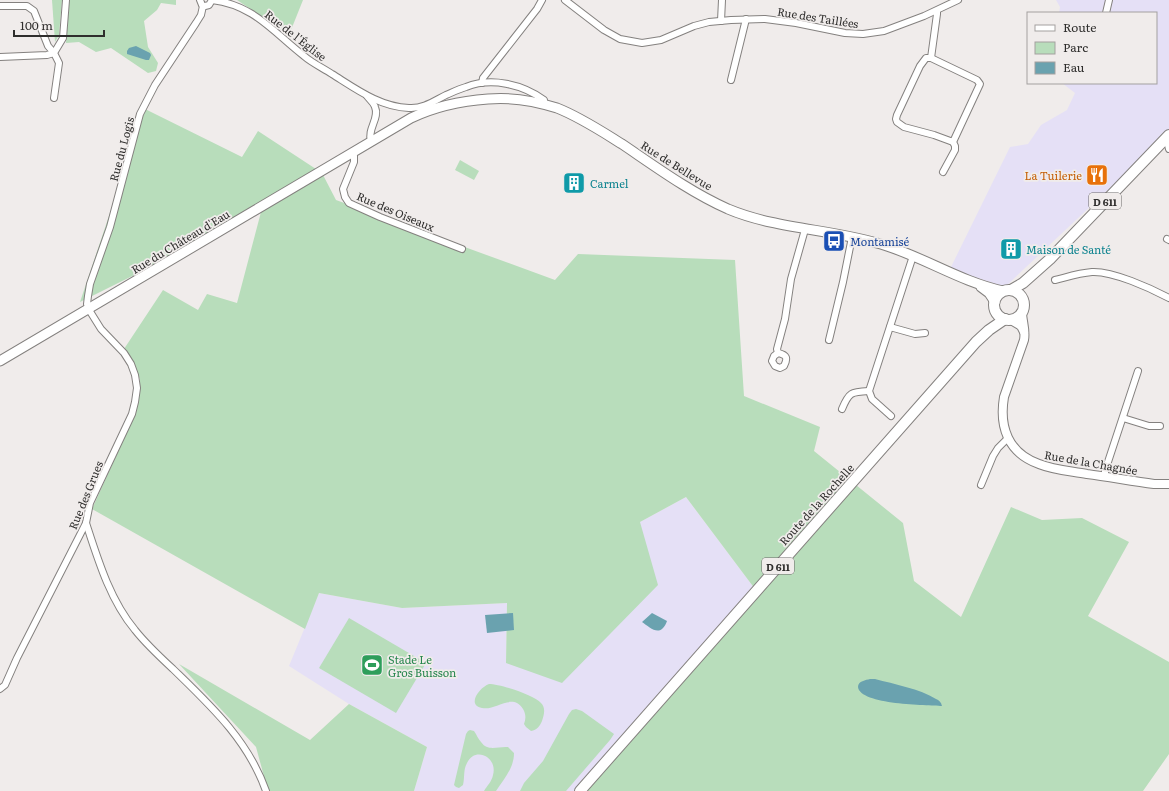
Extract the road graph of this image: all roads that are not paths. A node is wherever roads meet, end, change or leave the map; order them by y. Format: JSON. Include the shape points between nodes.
{"nodes":[{"id":1,"x":66,"y":0,"type":"edge"},
{"id":2,"x":200,"y":0,"type":"edge"},
{"id":3,"x":212,"y":0,"type":"edge"},
{"id":4,"x":542,"y":0,"type":"edge"},
{"id":5,"x":565,"y":0,"type":"edge"},
{"id":6,"x":722,"y":0,"type":"edge"},
{"id":7,"x":958,"y":0,"type":"edge"},
{"id":8,"x":1108,"y":0,"type":"edge"},
{"id":9,"x":0,"y":6,"type":"edge"},
{"id":10,"x":203,"y":6,"type":"junction"},
{"id":11,"x":937,"y":11,"type":"junction"},
{"id":12,"x":1106,"y":12,"type":"edge"},
{"id":13,"x":746,"y":19,"type":"junction"},
{"id":14,"x":721,"y":21,"type":"junction"},
{"id":15,"x":54,"y":53,"type":"junction"},
{"id":16,"x":0,"y":57,"type":"edge"},
{"id":17,"x":931,"y":58,"type":"junction"},
{"id":18,"x":731,"y":80,"type":"dead end"},
{"id":19,"x":482,"y":83,"type":"junction"},
{"id":20,"x":366,"y":95,"type":"junction"},
{"id":21,"x":54,"y":98,"type":"dead end"},
{"id":22,"x":544,"y":105,"type":"junction"},
{"id":23,"x":1169,"y":135,"type":"edge"},
{"id":24,"x":1169,"y":139,"type":"edge"},
{"id":25,"x":371,"y":141,"type":"junction"},
{"id":26,"x":953,"y":142,"type":"junction"},
{"id":27,"x":1169,"y":149,"type":"edge"},
{"id":28,"x":352,"y":153,"type":"junction"},
{"id":29,"x":943,"y":172,"type":"dead end"},
{"id":30,"x":805,"y":228,"type":"junction"},
{"id":31,"x":852,"y":237,"type":"junction"},
{"id":32,"x":462,"y":249,"type":"dead end"},
{"id":33,"x":914,"y":256,"type":"junction"},
{"id":34,"x":1050,"y":259,"type":"junction"},
{"id":35,"x":1055,"y":280,"type":"dead end"},
{"id":36,"x":977,"y":284,"type":"junction"},
{"id":37,"x":1007,"y":291,"type":"junction"},
{"id":38,"x":1169,"y":298,"type":"edge"},
{"id":39,"x":1024,"y":301,"type":"junction"},
{"id":40,"x":995,"y":306,"type":"junction"},
{"id":41,"x":89,"y":309,"type":"junction"},
{"id":42,"x":1022,"y":312,"type":"junction"},
{"id":43,"x":1008,"y":320,"type":"junction"},
{"id":44,"x":890,"y":327,"type":"junction"},
{"id":45,"x":925,"y":333,"type":"dead end"},
{"id":46,"x":1025,"y":334,"type":"junction"},
{"id":47,"x":829,"y":340,"type":"dead end"},
{"id":48,"x":976,"y":342,"type":"junction"},
{"id":49,"x":778,"y":353,"type":"dead end"},
{"id":50,"x":0,"y":361,"type":"edge"},
{"id":51,"x":1138,"y":371,"type":"dead end"},
{"id":52,"x":869,"y":391,"type":"junction"},
{"id":53,"x":842,"y":409,"type":"dead end"},
{"id":54,"x":890,"y":416,"type":"dead end"},
{"id":55,"x":1123,"y":418,"type":"junction"},
{"id":56,"x":1160,"y":426,"type":"dead end"},
{"id":57,"x":1008,"y":438,"type":"junction"},
{"id":58,"x":1105,"y":477,"type":"junction"},
{"id":59,"x":1169,"y":484,"type":"edge"},
{"id":60,"x":981,"y":485,"type":"dead end"},
{"id":61,"x":86,"y":523,"type":"junction"},
{"id":62,"x":0,"y":689,"type":"edge"},
{"id":63,"x":266,"y":791,"type":"edge"},
{"id":64,"x":580,"y":791,"type":"edge"}],
"edges":[{"from":1,"to":15,"type":"street","via":[[63,38]]},
{"from":2,"to":10,"type":"street"},
{"from":3,"to":10,"type":"street","via":[[209,5]]},
{"from":3,"to":20,"type":"street","name":"Rue de l'Église","via":[[241,7],[264,22],[305,57]]},
{"from":4,"to":19,"type":"street","via":[[483,78]]},
{"from":5,"to":14,"type":"street","name":"Rue des Taillées","via":[[620,39],[642,43],[661,40],[694,26]]},
{"from":6,"to":14,"type":"street"},
{"from":7,"to":11,"type":"street","name":"Rue des Taillées"},
{"from":8,"to":12,"type":"street"},
{"from":9,"to":15,"type":"street","via":[[27,6],[34,11],[48,46]]},
{"from":10,"to":41,"type":"street","name":"Rue du Logis","via":[[196,23],[155,85],[140,114],[110,227],[90,284],[87,304]]},
{"from":11,"to":13,"type":"street","name":"Rue des Taillées","via":[[884,31],[863,34],[845,34],[765,19]]},
{"from":11,"to":17,"type":"street"},
{"from":13,"to":14,"type":"street","name":"Rue des Taillées"},
{"from":13,"to":18,"type":"street"},
{"from":15,"to":16,"type":"street"},
{"from":15,"to":21,"type":"street","via":[[59,62]]},
{"from":17,"to":26,"type":"street","via":[[977,80],[980,84]]},
{"from":17,"to":26,"type":"street","via":[[926,58],[920,66],[896,119],[904,127]]},
{"from":19,"to":20,"type":"street","name":"Rue de l'Église","via":[[467,86],[421,107],[409,108],[386,104]]},
{"from":19,"to":22,"type":"street","via":[[499,83],[522,88],[544,100]]},
{"from":20,"to":25,"type":"street","via":[[375,107],[376,116],[371,128]]},
{"from":22,"to":25,"type":"main road","name":"Rue de Bellevue","via":[[524,100],[495,98],[453,103],[423,112]]},
{"from":22,"to":30,"type":"main road","name":"Rue de Bellevue","via":[[585,121],[710,200],[739,213]]},
{"from":23,"to":34,"type":"main road","number":"D 611"},
{"from":24,"to":27,"type":"street"},
{"from":25,"to":28,"type":"main road","name":"Rue du Château d'Eau"},
{"from":26,"to":29,"type":"street","via":[[955,150]]},
{"from":28,"to":32,"type":"street","name":"Rue des Oiseaux","via":[[354,162],[343,189],[344,197],[349,203]]},
{"from":28,"to":41,"type":"main road","name":"Rue du Château d'Eau"},
{"from":30,"to":31,"type":"main road","name":"Rue de Bellevue"},
{"from":30,"to":49,"type":"street","via":[[791,279]]},
{"from":31,"to":33,"type":"main road","name":"Rue de Bellevue"},
{"from":31,"to":47,"type":"street"},
{"from":33,"to":36,"type":"main road","name":"Rue de Bellevue"},
{"from":33,"to":44,"type":"street"},
{"from":34,"to":37,"type":"main road","number":"D 611","via":[[1023,283]]},
{"from":34,"to":39,"type":"main road","number":"D 611","via":[[1029,287]]},
{"from":35,"to":38,"type":"street","via":[[1093,272],[1106,274]]},
{"from":36,"to":37,"type":"main road","name":"Rue de Bellevue"},
{"from":36,"to":40,"type":"main road","name":"Rue de Bellevue","via":[[989,293]]},
{"from":37,"to":39,"type":"main road","via":[[1019,294]]},
{"from":37,"to":40,"type":"main road","via":[[998,296]]},
{"from":39,"to":42,"type":"main road"},
{"from":40,"to":43,"type":"main road","via":[[1001,318]]},
{"from":40,"to":48,"type":"main road","number":"D 611","via":[[992,320]]},
{"from":41,"to":50,"type":"main road","name":"Rue du Château d'Eau"},
{"from":41,"to":61,"type":"street","name":"Rue des Grues","via":[[101,329],[131,364],[137,388],[132,414],[90,503]]},
{"from":42,"to":43,"type":"main road","via":[[1016,318]]},
{"from":42,"to":46,"type":"street","name":"Rue de la Chagnée"},
{"from":43,"to":46,"type":"street","via":[[1020,326]]},
{"from":43,"to":48,"type":"main road","number":"D 611","via":[[989,330]]},
{"from":44,"to":45,"type":"street","via":[[915,334]]},
{"from":44,"to":52,"type":"street"},
{"from":46,"to":57,"type":"street","name":"Rue de la Chagnée","via":[[1004,402],[1003,421]]},
{"from":48,"to":64,"type":"main road","name":"Route de la Rochelle","number":"D 611"},
{"from":51,"to":55,"type":"street"},
{"from":52,"to":53,"type":"street","via":[[854,392],[847,397]]},
{"from":52,"to":54,"type":"street","via":[[872,399]]},
{"from":55,"to":56,"type":"street","via":[[1148,426]]},
{"from":55,"to":58,"type":"street"},
{"from":57,"to":58,"type":"street","name":"Rue de la Chagnée","via":[[1018,452],[1033,462]]},
{"from":57,"to":60,"type":"street","via":[[993,456]]},
{"from":58,"to":59,"type":"street","name":"Rue de la Chagnée"},
{"from":61,"to":62,"type":"street","name":"Rue des Grues","via":[[5,685]]},
{"from":61,"to":63,"type":"street","via":[[100,567],[124,616],[234,733],[250,756]]}]}
